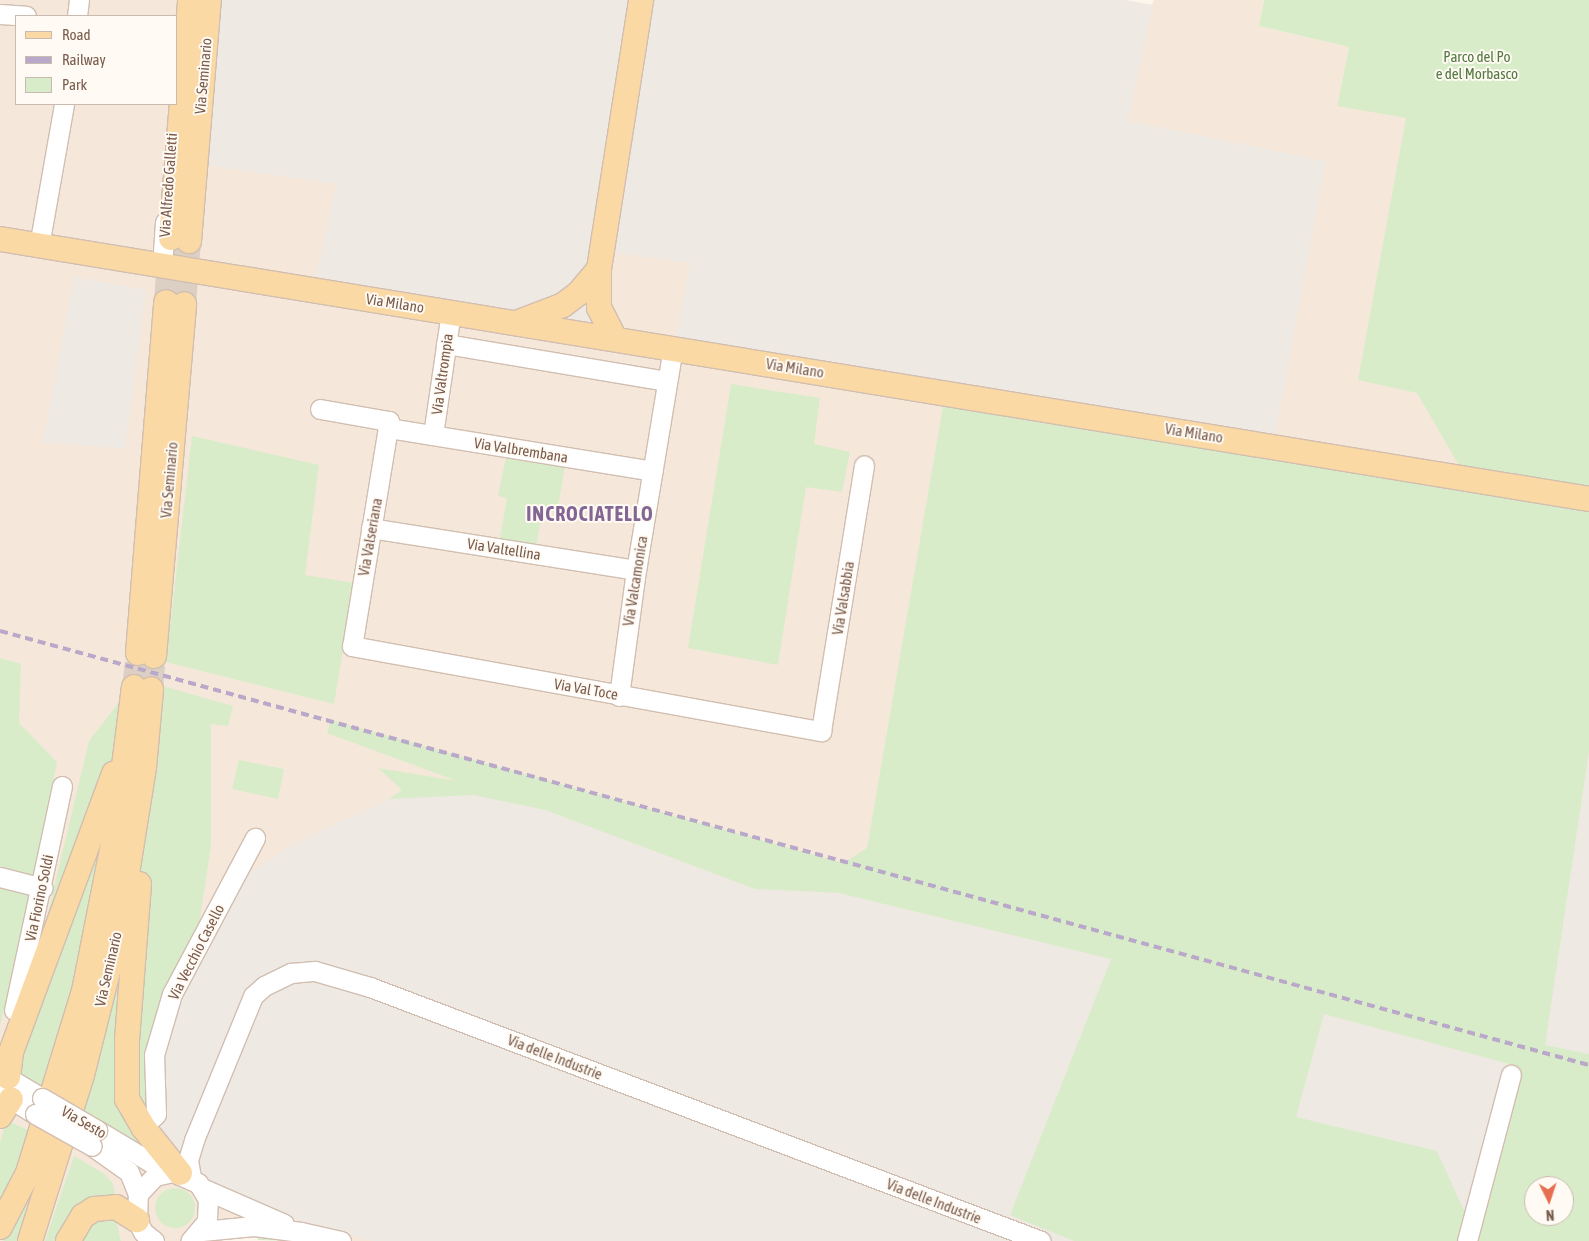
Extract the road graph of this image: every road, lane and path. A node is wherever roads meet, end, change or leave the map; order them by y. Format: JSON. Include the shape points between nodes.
{"nodes":[{"id":1,"x":79,"y":0,"type":"edge"},
{"id":2,"x":182,"y":0,"type":"edge"},
{"id":3,"x":190,"y":0,"type":"edge"},
{"id":4,"x":210,"y":0,"type":"edge"},
{"id":5,"x":641,"y":0,"type":"edge"},
{"id":6,"x":0,"y":14,"type":"edge"},
{"id":7,"x":15,"y":15,"type":"edge"},
{"id":8,"x":77,"y":15,"type":"edge"},
{"id":9,"x":178,"y":49,"type":"edge"},
{"id":10,"x":64,"y":105,"type":"edge"},
{"id":11,"x":174,"y":105,"type":"edge"},
{"id":12,"x":0,"y":239,"type":"edge"},
{"id":13,"x":38,"y":246,"type":"junction"},
{"id":14,"x":162,"y":266,"type":"junction"},
{"id":15,"x":599,"y":269,"type":"junction"},
{"id":16,"x":579,"y":293,"type":"junction"},
{"id":17,"x":175,"y":303,"type":"tunnel mouth"},
{"id":18,"x":599,"y":308,"type":"junction"},
{"id":19,"x":451,"y":312,"type":"junction"},
{"id":20,"x":516,"y":323,"type":"junction"},
{"id":21,"x":583,"y":334,"type":"junction"},
{"id":22,"x":615,"y":339,"type":"junction"},
{"id":23,"x":446,"y":344,"type":"junction"},
{"id":24,"x":673,"y":348,"type":"junction"},
{"id":25,"x":667,"y":381,"type":"junction"},
{"id":26,"x":320,"y":409,"type":"dead end"},
{"id":27,"x":388,"y":428,"type":"junction"},
{"id":28,"x":433,"y":436,"type":"junction"},
{"id":29,"x":864,"y":465,"type":"dead end"},
{"id":30,"x":653,"y":471,"type":"junction"},
{"id":31,"x":1589,"y":499,"type":"edge"},
{"id":32,"x":371,"y":528,"type":"junction"},
{"id":33,"x":636,"y":570,"type":"junction"},
{"id":34,"x":352,"y":646,"type":"joint"},
{"id":35,"x":146,"y":654,"type":"tunnel mouth"},
{"id":36,"x":619,"y":696,"type":"junction"},
{"id":37,"x":821,"y":731,"type":"joint"},
{"id":38,"x":129,"y":734,"type":"junction"},
{"id":39,"x":144,"y":768,"type":"junction"},
{"id":40,"x":62,"y":786,"type":"dead end"},
{"id":41,"x":255,"y":838,"type":"dead end"},
{"id":42,"x":0,"y":877,"type":"edge"},
{"id":43,"x":42,"y":888,"type":"junction"},
{"id":44,"x":22,"y":1006,"type":"junction"},
{"id":45,"x":0,"y":1053,"type":"edge"},
{"id":46,"x":1511,"y":1076,"type":"dead end"},
{"id":47,"x":4,"y":1090,"type":"edge"},
{"id":48,"x":143,"y":1127,"type":"junction"},
{"id":49,"x":95,"y":1138,"type":"junction"},
{"id":50,"x":185,"y":1178,"type":"junction"},
{"id":51,"x":138,"y":1194,"type":"junction"},
{"id":52,"x":0,"y":1227,"type":"edge"},
{"id":53,"x":301,"y":1232,"type":"junction"},
{"id":54,"x":143,"y":1233,"type":"edge"},
{"id":55,"x":196,"y":1236,"type":"edge"},
{"id":56,"x":30,"y":1241,"type":"edge"},
{"id":57,"x":68,"y":1241,"type":"edge"},
{"id":58,"x":341,"y":1241,"type":"edge"},
{"id":59,"x":1041,"y":1241,"type":"edge"},
{"id":60,"x":1468,"y":1241,"type":"edge"}],
"edges":[{"from":1,"to":8,"type":"street"},
{"from":2,"to":9,"type":"street"},
{"from":3,"to":4,"type":"main road","name":"Via Seminario","via":[[180,240]]},
{"from":5,"to":15,"type":"main road"},
{"from":6,"to":7,"type":"street"},
{"from":10,"to":13,"type":"street"},
{"from":11,"to":14,"type":"street","name":"Via Alfredo Galletti"},
{"from":12,"to":13,"type":"main road","name":"Via Milano"},
{"from":13,"to":14,"type":"main road","name":"Via Milano"},
{"from":14,"to":19,"type":"main road","name":"Via Milano"},
{"from":15,"to":16,"type":"main road"},
{"from":15,"to":18,"type":"main road"},
{"from":16,"to":20,"type":"main road","via":[[547,313]]},
{"from":16,"to":21,"type":"main road","via":[[575,312]]},
{"from":17,"to":35,"type":"main road","name":"Via Seminario"},
{"from":18,"to":21,"type":"main road"},
{"from":18,"to":22,"type":"main road"},
{"from":19,"to":20,"type":"main road","name":"Via Milano"},
{"from":19,"to":23,"type":"street","name":"Via Valtrompia"},
{"from":20,"to":21,"type":"main road","name":"Via Milano"},
{"from":21,"to":22,"type":"main road","name":"Via Milano"},
{"from":22,"to":24,"type":"main road","name":"Via Milano"},
{"from":23,"to":25,"type":"street"},
{"from":23,"to":28,"type":"street","name":"Via Valtrompia"},
{"from":24,"to":25,"type":"street","name":"Via Valcamonica"},
{"from":24,"to":31,"type":"main road","name":"Via Milano"},
{"from":25,"to":30,"type":"street","name":"Via Valcamonica"},
{"from":26,"to":27,"type":"street","via":[[389,421]]},
{"from":27,"to":28,"type":"street","name":"Via Valbrembana"},
{"from":27,"to":32,"type":"street","name":"Via Valseriana"},
{"from":28,"to":30,"type":"street","name":"Via Valbrembana"},
{"from":29,"to":37,"type":"street","name":"Via Valsabbia"},
{"from":30,"to":33,"type":"street","name":"Via Valcamonica"},
{"from":32,"to":33,"type":"street","name":"Via Valtellina"},
{"from":32,"to":34,"type":"street","name":"Via Valseriana"},
{"from":33,"to":36,"type":"street","name":"Via Valcamonica"},
{"from":34,"to":36,"type":"street","name":"Via Val Toce"},
{"from":36,"to":37,"type":"street","name":"Via Val Toce"},
{"from":38,"to":39,"type":"main road","name":"Via Seminario","via":[[142,688]]},
{"from":38,"to":44,"type":"main road"},
{"from":38,"to":52,"type":"main road","name":"Via Seminario","via":[[116,829],[84,991],[28,1173]]},
{"from":39,"to":48,"type":"main road","via":[[141,866],[125,1083],[130,1109]]},
{"from":39,"to":56,"type":"main road","name":"Via Seminario","via":[[117,936],[82,1075]]},
{"from":40,"to":43,"type":"street","name":"Via Fiorino Soldi"},
{"from":41,"to":48,"type":"street","name":"Via Vecchio Casello","via":[[172,994],[154,1054],[156,1114]]},
{"from":42,"to":43,"type":"street"},
{"from":43,"to":44,"type":"street","name":"Via Fiorino Soldi"},
{"from":44,"to":45,"type":"main road"},
{"from":44,"to":47,"type":"main road"},
{"from":46,"to":60,"type":"street"},
{"from":47,"to":49,"type":"street","name":"Via Sesto","bridge":true},
{"from":48,"to":50,"type":"main road"},
{"from":49,"to":50,"type":"street","name":"Via Sesto"},
{"from":49,"to":51,"type":"street","via":[[129,1172]]},
{"from":50,"to":51,"type":"street","via":[[155,1176]]},
{"from":50,"to":53,"type":"street","name":"Via Sesto"},
{"from":50,"to":55,"type":"street","name":"Via Sesto","via":[[209,1210]]},
{"from":50,"to":59,"type":"street","name":"Via delle Industrie","via":[[194,1140],[253,996],[264,986],[291,973],[315,970],[370,987]]},
{"from":51,"to":54,"type":"street"},
{"from":53,"to":55,"type":"street","name":"Via Sesto","via":[[254,1226]]},
{"from":53,"to":58,"type":"street","name":"Via Sesto"},
{"from":54,"to":57,"type":"main road","via":[[116,1207],[94,1209],[83,1216]]}]}
